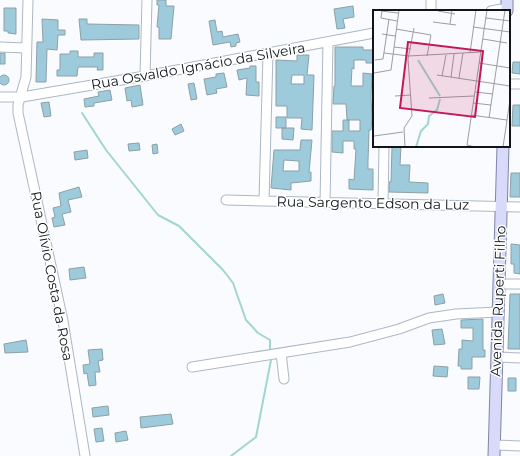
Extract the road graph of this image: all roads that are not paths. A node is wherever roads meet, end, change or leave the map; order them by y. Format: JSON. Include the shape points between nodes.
{"nodes":[{"id":1,"x":28,"y":0,"type":"edge"},
{"id":2,"x":148,"y":0,"type":"edge"},
{"id":3,"x":507,"y":6,"type":"edge"},
{"id":4,"x":494,"y":10,"type":"edge"},
{"id":5,"x":373,"y":33,"type":"edge"},
{"id":6,"x":328,"y":42,"type":"junction"},
{"id":7,"x":0,"y":47,"type":"edge"},
{"id":8,"x":26,"y":48,"type":"junction"},
{"id":9,"x":268,"y":54,"type":"junction"},
{"id":10,"x":145,"y":76,"type":"junction"},
{"id":11,"x":0,"y":97,"type":"edge"},
{"id":12,"x":22,"y":97,"type":"junction"},
{"id":13,"x":384,"y":147,"type":"edge"},
{"id":14,"x":503,"y":147,"type":"edge"},
{"id":15,"x":226,"y":200,"type":"dead end"},
{"id":16,"x":264,"y":201,"type":"junction"},
{"id":17,"x":325,"y":203,"type":"junction"},
{"id":18,"x":383,"y":204,"type":"junction"},
{"id":19,"x":501,"y":206,"type":"junction"},
{"id":20,"x":520,"y":207,"type":"edge"},
{"id":21,"x":499,"y":284,"type":"junction"},
{"id":22,"x":520,"y":284,"type":"edge"},
{"id":23,"x":498,"y":312,"type":"junction"},
{"id":24,"x":281,"y":353,"type":"junction"},
{"id":25,"x":497,"y":357,"type":"junction"},
{"id":26,"x":520,"y":358,"type":"edge"},
{"id":27,"x":192,"y":367,"type":"dead end"},
{"id":28,"x":284,"y":379,"type":"dead end"},
{"id":29,"x":520,"y":446,"type":"edge"},
{"id":30,"x":494,"y":451,"type":"edge"},
{"id":31,"x":85,"y":456,"type":"edge"}],
"edges":[{"from":1,"to":8,"type":"street","name":"Rua Olívio Costa da Rosa"},
{"from":2,"to":10,"type":"street"},
{"from":3,"to":4,"type":"street"},
{"from":5,"to":6,"type":"street","name":"Rua Osvaldo Ignácio da Silveira"},
{"from":6,"to":9,"type":"street","name":"Rua Osvaldo Ignácio da Silveira"},
{"from":6,"to":17,"type":"street"},
{"from":7,"to":8,"type":"street"},
{"from":8,"to":12,"type":"street","name":"Rua Olívio Costa da Rosa","via":[[26,77]]},
{"from":9,"to":10,"type":"street","name":"Rua Osvaldo Ignácio da Silveira"},
{"from":9,"to":16,"type":"street"},
{"from":10,"to":12,"type":"street","name":"Rua Osvaldo Ignácio da Silveira"},
{"from":11,"to":12,"type":"street","name":"Rua Osvaldo Ignácio da Silveira"},
{"from":12,"to":31,"type":"street","name":"Rua Olívio Costa da Rosa","via":[[18,113],[64,321]]},
{"from":13,"to":18,"type":"street"},
{"from":14,"to":19,"type":"main road","name":"Avenida Ruperti Filho"},
{"from":15,"to":16,"type":"street","name":"Rua Sargento Edson da Luz"},
{"from":16,"to":17,"type":"street","name":"Rua Sargento Edson da Luz"},
{"from":17,"to":18,"type":"street","name":"Rua Sargento Edson da Luz"},
{"from":18,"to":19,"type":"street","name":"Rua Sargento Edson da Luz"},
{"from":19,"to":20,"type":"street","name":"Rua Sargento Edson da Luz"},
{"from":19,"to":21,"type":"main road","name":"Avenida Ruperti Filho"},
{"from":21,"to":22,"type":"street"},
{"from":21,"to":23,"type":"main road","name":"Avenida Ruperti Filho"},
{"from":23,"to":24,"type":"street","via":[[429,318],[350,342]]},
{"from":23,"to":25,"type":"main road","name":"Avenida Ruperti Filho"},
{"from":24,"to":27,"type":"street"},
{"from":24,"to":28,"type":"street"},
{"from":25,"to":26,"type":"street"},
{"from":25,"to":30,"type":"main road","name":"Avenida Ruperti Filho"},
{"from":29,"to":30,"type":"street"}]}
